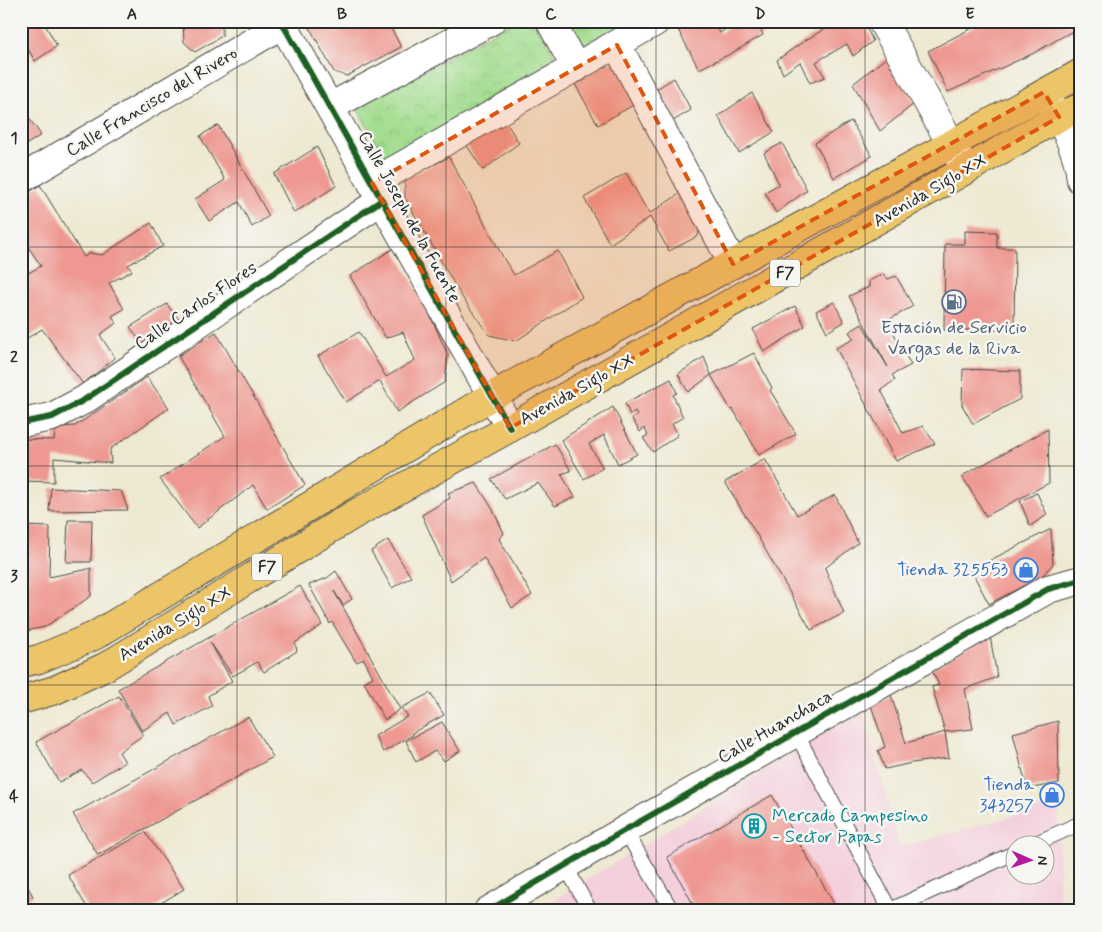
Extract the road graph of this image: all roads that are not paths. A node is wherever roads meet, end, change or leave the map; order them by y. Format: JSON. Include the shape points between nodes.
{"nodes":[{"id":1,"x":491,"y":21,"type":"edge"},
{"id":2,"x":550,"y":21,"type":"edge"},
{"id":3,"x":882,"y":21,"type":"edge"},
{"id":4,"x":655,"y":22,"type":"edge"},
{"id":5,"x":282,"y":23,"type":"edge"},
{"id":6,"x":617,"y":45,"type":"junction"},
{"id":7,"x":576,"y":68,"type":"junction"},
{"id":8,"x":1081,"y":73,"type":"edge"},
{"id":9,"x":1044,"y":92,"type":"junction"},
{"id":10,"x":330,"y":107,"type":"junction"},
{"id":11,"x":1070,"y":112,"type":"edge"},
{"id":12,"x":952,"y":144,"type":"junction"},
{"id":13,"x":966,"y":170,"type":"junction"},
{"id":14,"x":21,"y":179,"type":"edge"},
{"id":15,"x":1081,"y":180,"type":"edge"},
{"id":16,"x":377,"y":191,"type":"junction"},
{"id":17,"x":733,"y":264,"type":"junction"},
{"id":18,"x":492,"y":396,"type":"junction"},
{"id":19,"x":21,"y":423,"type":"edge"},
{"id":20,"x":510,"y":428,"type":"junction"},
{"id":21,"x":1081,"y":580,"type":"edge"},
{"id":22,"x":21,"y":663,"type":"edge"},
{"id":23,"x":21,"y":700,"type":"edge"},
{"id":24,"x":796,"y":732,"type":"junction"},
{"id":25,"x":1081,"y":823,"type":"edge"},
{"id":26,"x":624,"y":830,"type":"junction"},
{"id":27,"x":1054,"y":835,"type":"edge"},
{"id":28,"x":1004,"y":858,"type":"edge"},
{"id":29,"x":565,"y":865,"type":"junction"},
{"id":30,"x":488,"y":911,"type":"edge"},
{"id":31,"x":590,"y":911,"type":"edge"},
{"id":32,"x":672,"y":911,"type":"edge"}],
"edges":[{"from":1,"to":10,"type":"street"},
{"from":2,"to":7,"type":"street"},
{"from":3,"to":12,"type":"street"},
{"from":4,"to":6,"type":"street","name":"Calle Carlos Flores"},
{"from":5,"to":10,"type":"street","name":"Calle Joseph de la Fuente"},
{"from":5,"to":14,"type":"street","name":"Calle Francisco del Rivero"},
{"from":6,"to":7,"type":"street","name":"Calle Carlos Flores"},
{"from":6,"to":17,"type":"street"},
{"from":7,"to":16,"type":"street","name":"Calle Carlos Flores"},
{"from":8,"to":9,"type":"highway","name":"Avenida Siglo XX"},
{"from":9,"to":11,"type":"street"},
{"from":9,"to":12,"type":"highway","name":"Avenida Siglo XX","number":"F7"},
{"from":10,"to":16,"type":"street","name":"Calle Joseph de la Fuente"},
{"from":11,"to":13,"type":"highway","name":"Avenida Siglo XX","number":"F7"},
{"from":11,"to":15,"type":"street"},
{"from":12,"to":13,"type":"street"},
{"from":12,"to":17,"type":"highway","name":"Avenida Siglo XX","number":"F7"},
{"from":13,"to":20,"type":"highway","name":"Avenida Siglo XX","number":"F7"},
{"from":16,"to":18,"type":"street","name":"Calle Joseph de la Fuente"},
{"from":16,"to":19,"type":"street","name":"Calle Carlos Flores","via":[[84,400],[52,417]]},
{"from":17,"to":18,"type":"highway","name":"Avenida Siglo XX","number":"F7"},
{"from":18,"to":20,"type":"street","name":"Calle Joseph de la Fuente"},
{"from":18,"to":22,"type":"highway","name":"Avenida Siglo XX","number":"F7","via":[[94,636],[39,660]]},
{"from":20,"to":23,"type":"highway","name":"Avenida Siglo XX","number":"F7","via":[[352,515],[105,667],[55,690]]},
{"from":21,"to":24,"type":"street","name":"Calle Huanchaca","via":[[1048,589]]},
{"from":24,"to":26,"type":"street","name":"Calle Huanchaca"},
{"from":24,"to":28,"type":"lane","via":[[890,910]]},
{"from":25,"to":27,"type":"lane"},
{"from":26,"to":29,"type":"street","name":"Calle Huanchaca"},
{"from":26,"to":32,"type":"lane"},
{"from":29,"to":30,"type":"street","name":"Calle Huanchaca"},
{"from":29,"to":31,"type":"lane"}]}
